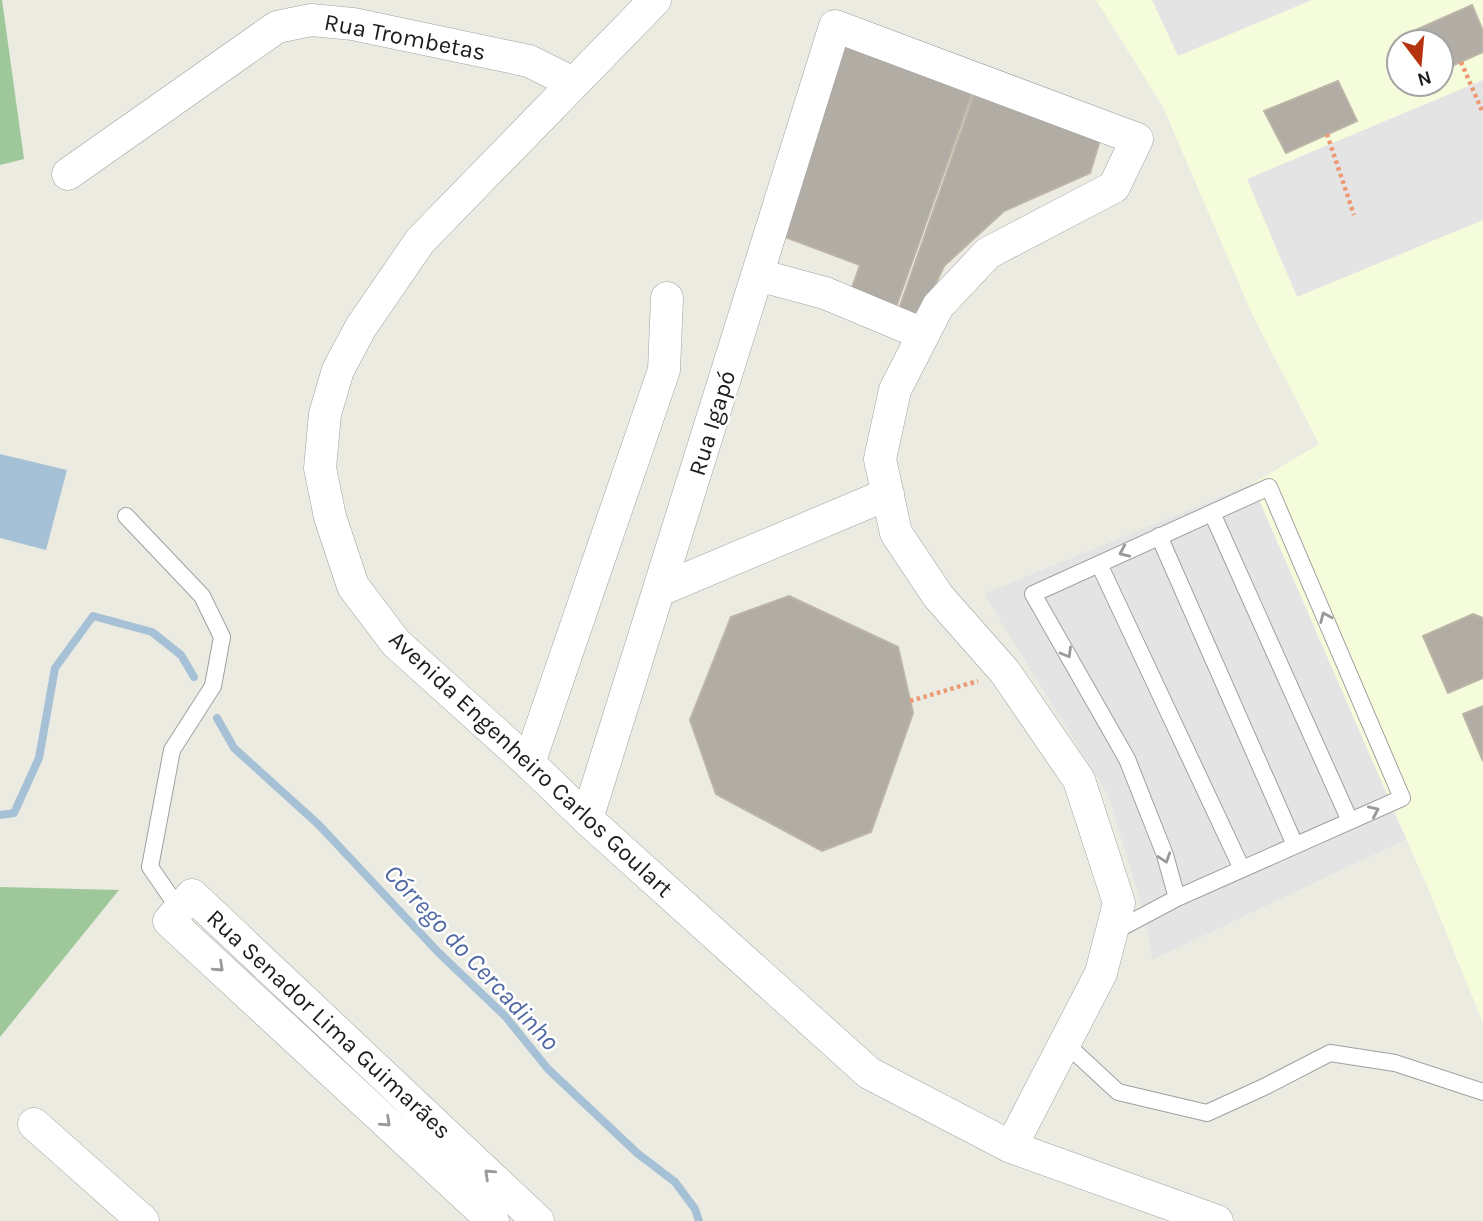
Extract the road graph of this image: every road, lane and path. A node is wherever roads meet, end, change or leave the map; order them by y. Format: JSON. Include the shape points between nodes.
{"nodes":[{"id":1,"x":655,"y":0,"type":"edge"},
{"id":2,"x":1461,"y":62,"type":"dead end"},
{"id":3,"x":573,"y":83,"type":"junction"},
{"id":4,"x":1483,"y":113,"type":"edge"},
{"id":5,"x":1327,"y":134,"type":"dead end"},
{"id":6,"x":68,"y":174,"type":"dead end"},
{"id":7,"x":1354,"y":215,"type":"dead end"},
{"id":8,"x":758,"y":275,"type":"junction"},
{"id":9,"x":667,"y":298,"type":"dead end"},
{"id":10,"x":923,"y":334,"type":"junction"},
{"id":11,"x":888,"y":494,"type":"junction"},
{"id":12,"x":1212,"y":513,"type":"junction"},
{"id":13,"x":126,"y":516,"type":"dead end"},
{"id":14,"x":1160,"y":536,"type":"junction"},
{"id":15,"x":1099,"y":564,"type":"junction"},
{"id":16,"x":660,"y":590,"type":"junction"},
{"id":17,"x":1006,"y":672,"type":"junction"},
{"id":18,"x":910,"y":701,"type":"dead end"},
{"id":19,"x":529,"y":763,"type":"junction"},
{"id":20,"x":587,"y":819,"type":"junction"},
{"id":21,"x":1350,"y":821,"type":"junction"},
{"id":22,"x":1296,"y":845,"type":"junction"},
{"id":23,"x":1242,"y":869,"type":"junction"},
{"id":24,"x":1177,"y":898,"type":"junction"},
{"id":25,"x":179,"y":909,"type":"junction"},
{"id":26,"x":1111,"y":933,"type":"junction"},
{"id":27,"x":1065,"y":1043,"type":"junction"},
{"id":28,"x":1483,"y":1092,"type":"edge"},
{"id":29,"x":34,"y":1124,"type":"dead end"},
{"id":30,"x":1011,"y":1147,"type":"junction"},
{"id":31,"x":143,"y":1221,"type":"edge"},
{"id":32,"x":493,"y":1221,"type":"edge"},
{"id":33,"x":538,"y":1221,"type":"edge"},
{"id":34,"x":1217,"y":1221,"type":"edge"}],
"edges":[{"from":1,"to":3,"type":"street","name":"Avenida Engenheiro Carlos Goulart"},
{"from":2,"to":4,"type":"path"},
{"from":3,"to":6,"type":"street","name":"Rua Trombetas","via":[[529,61],[353,24],[311,20],[277,27]]},
{"from":3,"to":19,"type":"street","name":"Avenida Engenheiro Carlos Goulart","via":[[420,241],[361,327],[338,370],[325,414],[320,468],[330,517],[353,586],[396,643]]},
{"from":5,"to":7,"type":"path"},
{"from":8,"to":10,"type":"street","via":[[825,293]]},
{"from":8,"to":10,"type":"street","name":"Rua Igapó","via":[[835,26],[1137,139],[1114,187],[988,253],[937,306]]},
{"from":8,"to":16,"type":"street","name":"Rua Igapó"},
{"from":9,"to":19,"type":"street","via":[[664,370]]},
{"from":10,"to":11,"type":"street","via":[[895,390],[880,459]]},
{"from":11,"to":16,"type":"street"},
{"from":11,"to":17,"type":"street","via":[[896,533],[938,596]]},
{"from":12,"to":14,"type":"lane"},
{"from":12,"to":21,"type":"lane"},
{"from":21,"to":12,"type":"lane","one_way":true,"via":[[1402,798],[1269,487]]},
{"from":13,"to":25,"type":"lane","via":[[202,596],[222,637],[213,686],[172,750],[150,867]]},
{"from":14,"to":15,"type":"lane","one_way":true},
{"from":14,"to":22,"type":"lane"},
{"from":15,"to":23,"type":"lane"},
{"from":15,"to":24,"type":"lane","one_way":true,"via":[[1033,594],[1127,759]]},
{"from":16,"to":20,"type":"street","name":"Rua Igapó"},
{"from":17,"to":18,"type":"path"},
{"from":17,"to":26,"type":"street","via":[[1079,780],[1119,903]]},
{"from":19,"to":20,"type":"street","name":"Avenida Engenheiro Carlos Goulart"},
{"from":20,"to":30,"type":"street","name":"Avenida Engenheiro Carlos Goulart","via":[[869,1073]]},
{"from":21,"to":22,"type":"lane"},
{"from":22,"to":23,"type":"lane"},
{"from":23,"to":24,"type":"lane"},
{"from":24,"to":26,"type":"lane"},
{"from":25,"to":32,"type":"street","name":"Rua Senador Lima Guimarães","one_way":true,"via":[[169,921]]},
{"from":33,"to":25,"type":"street","name":"Rua Senador Lima Guimarães","one_way":true,"via":[[192,895]]},
{"from":26,"to":27,"type":"street","via":[[1101,973]]},
{"from":27,"to":28,"type":"lane","via":[[1118,1092],[1207,1113],[1330,1053],[1395,1063]]},
{"from":27,"to":30,"type":"street"},
{"from":29,"to":31,"type":"street"},
{"from":30,"to":34,"type":"street","name":"Avenida Engenheiro Carlos Goulart"}]}
